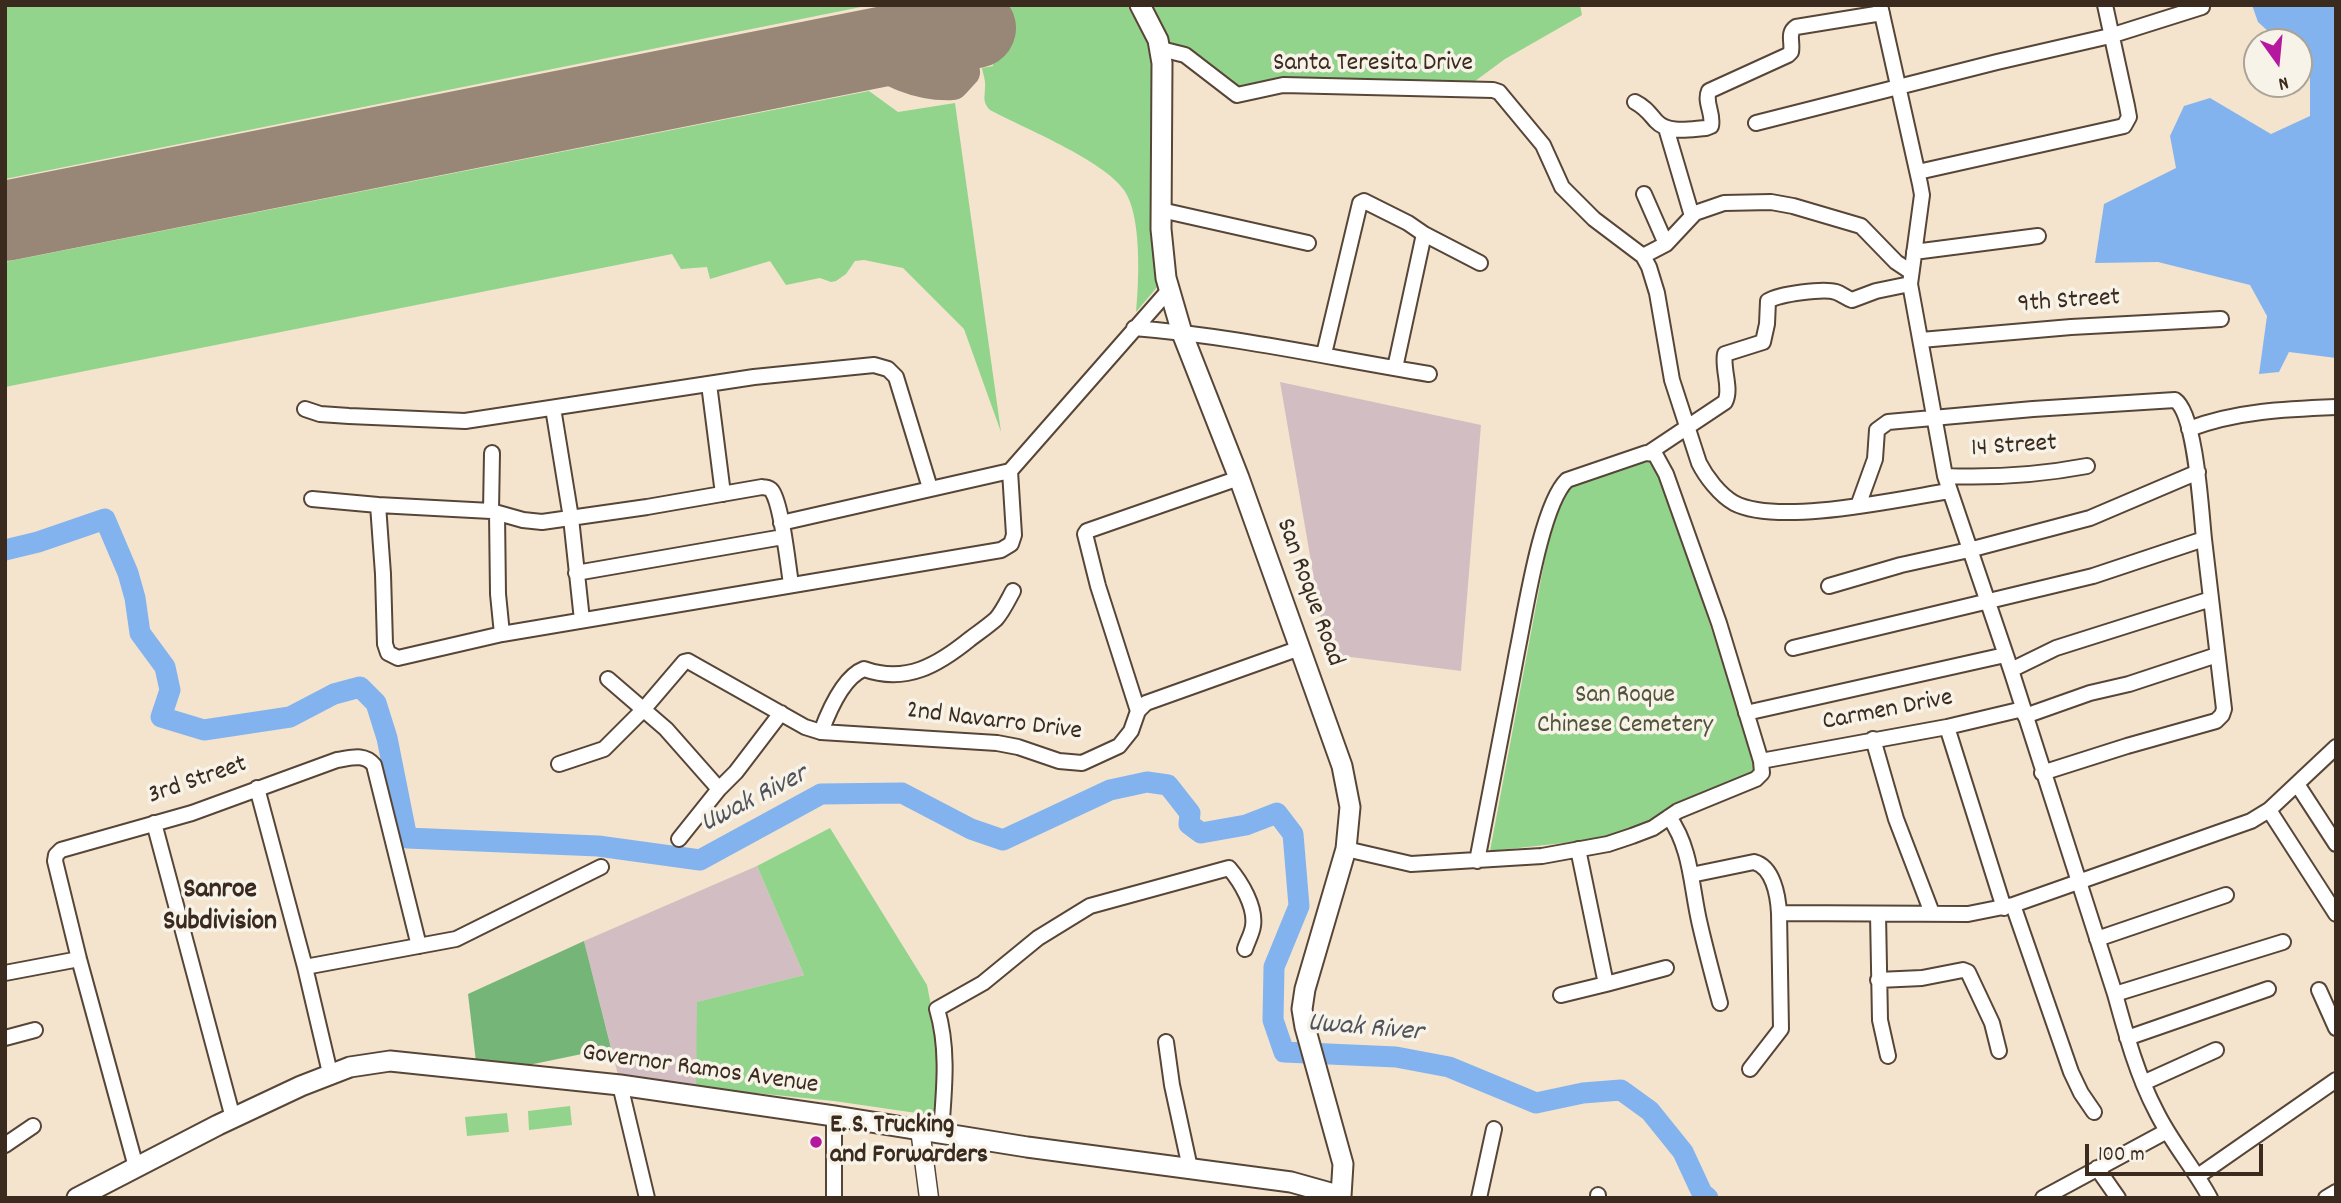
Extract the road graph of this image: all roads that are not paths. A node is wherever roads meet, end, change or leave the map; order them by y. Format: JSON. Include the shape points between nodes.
{"nodes":[{"id":1,"x":1140,"y":5,"type":"edge"},
{"id":2,"x":2105,"y":5,"type":"edge"},
{"id":3,"x":2202,"y":7,"type":"edge"},
{"id":4,"x":1881,"y":9,"type":"edge"},
{"id":5,"x":2110,"y":36,"type":"junction"},
{"id":6,"x":1161,"y":49,"type":"junction"},
{"id":7,"x":1900,"y":87,"type":"junction"},
{"id":8,"x":1635,"y":102,"type":"dead end"},
{"id":9,"x":1756,"y":123,"type":"dead end"},
{"id":10,"x":1666,"y":128,"type":"junction"},
{"id":11,"x":1918,"y":172,"type":"junction"},
{"id":12,"x":1644,"y":194,"type":"dead end"},
{"id":13,"x":1161,"y":210,"type":"junction"},
{"id":14,"x":1692,"y":216,"type":"junction"},
{"id":15,"x":1424,"y":234,"type":"junction"},
{"id":16,"x":2038,"y":236,"type":"dead end"},
{"id":17,"x":1308,"y":243,"type":"dead end"},
{"id":18,"x":1666,"y":244,"type":"junction"},
{"id":19,"x":1914,"y":252,"type":"junction"},
{"id":20,"x":1643,"y":256,"type":"junction"},
{"id":21,"x":1480,"y":263,"type":"dead end"},
{"id":22,"x":1910,"y":278,"type":"junction"},
{"id":23,"x":1169,"y":290,"type":"junction"},
{"id":24,"x":2221,"y":319,"type":"dead end"},
{"id":25,"x":1134,"y":328,"type":"junction"},
{"id":26,"x":1182,"y":332,"type":"junction"},
{"id":27,"x":1921,"y":340,"type":"junction"},
{"id":28,"x":1324,"y":354,"type":"junction"},
{"id":29,"x":1395,"y":368,"type":"junction"},
{"id":30,"x":1429,"y":374,"type":"dead end"},
{"id":31,"x":709,"y":384,"type":"junction"},
{"id":32,"x":2336,"y":407,"type":"edge"},
{"id":33,"x":553,"y":408,"type":"junction"},
{"id":34,"x":305,"y":409,"type":"dead end"},
{"id":35,"x":1935,"y":418,"type":"junction"},
{"id":36,"x":1688,"y":427,"type":"junction"},
{"id":37,"x":2189,"y":429,"type":"junction"},
{"id":38,"x":1650,"y":452,"type":"junction"},
{"id":39,"x":492,"y":453,"type":"dead end"},
{"id":40,"x":2087,"y":466,"type":"dead end"},
{"id":41,"x":1010,"y":471,"type":"junction"},
{"id":42,"x":2198,"y":472,"type":"junction"},
{"id":43,"x":1945,"y":476,"type":"junction"},
{"id":44,"x":1239,"y":478,"type":"junction"},
{"id":45,"x":930,"y":488,"type":"junction"},
{"id":46,"x":1949,"y":491,"type":"junction"},
{"id":47,"x":723,"y":494,"type":"junction"},
{"id":48,"x":312,"y":499,"type":"dead end"},
{"id":49,"x":377,"y":505,"type":"junction"},
{"id":50,"x":1858,"y":506,"type":"junction"},
{"id":51,"x":494,"y":512,"type":"junction"},
{"id":52,"x":571,"y":518,"type":"junction"},
{"id":53,"x":782,"y":530,"type":"junction"},
{"id":54,"x":2204,"y":539,"type":"junction"},
{"id":55,"x":1969,"y":550,"type":"junction"},
{"id":56,"x":576,"y":573,"type":"junction"},
{"id":57,"x":791,"y":584,"type":"junction"},
{"id":58,"x":1829,"y":586,"type":"dead end"},
{"id":59,"x":1013,"y":591,"type":"dead end"},
{"id":60,"x":2211,"y":599,"type":"junction"},
{"id":61,"x":1987,"y":602,"type":"junction"},
{"id":62,"x":582,"y":620,"type":"junction"},
{"id":63,"x":502,"y":634,"type":"junction"},
{"id":64,"x":1300,"y":648,"type":"junction"},
{"id":65,"x":1793,"y":648,"type":"dead end"},
{"id":66,"x":2005,"y":655,"type":"junction"},
{"id":67,"x":2217,"y":655,"type":"junction"},
{"id":68,"x":2011,"y":670,"type":"junction"},
{"id":69,"x":608,"y":679,"type":"dead end"},
{"id":70,"x":643,"y":710,"type":"junction"},
{"id":71,"x":1138,"y":711,"type":"junction"},
{"id":72,"x":781,"y":713,"type":"junction"},
{"id":73,"x":1746,"y":713,"type":"junction"},
{"id":74,"x":2024,"y":713,"type":"junction"},
{"id":75,"x":1947,"y":727,"type":"junction"},
{"id":76,"x":821,"y":732,"type":"junction"},
{"id":77,"x":1873,"y":739,"type":"junction"},
{"id":78,"x":2336,"y":747,"type":"edge"},
{"id":79,"x":1761,"y":761,"type":"junction"},
{"id":80,"x":559,"y":764,"type":"dead end"},
{"id":81,"x":2042,"y":773,"type":"junction"},
{"id":82,"x":2297,"y":784,"type":"junction"},
{"id":83,"x":257,"y":788,"type":"junction"},
{"id":84,"x":719,"y":789,"type":"junction"},
{"id":85,"x":2269,"y":810,"type":"junction"},
{"id":86,"x":1669,"y":817,"type":"junction"},
{"id":87,"x":154,"y":823,"type":"junction"},
{"id":88,"x":679,"y":839,"type":"dead end"},
{"id":89,"x":2336,"y":844,"type":"edge"},
{"id":90,"x":1346,"y":849,"type":"junction"},
{"id":91,"x":1578,"y":849,"type":"junction"},
{"id":92,"x":1477,"y":862,"type":"junction"},
{"id":93,"x":601,"y":867,"type":"dead end"},
{"id":94,"x":1691,"y":874,"type":"junction"},
{"id":95,"x":2078,"y":881,"type":"junction"},
{"id":96,"x":2226,"y":895,"type":"dead end"},
{"id":97,"x":2008,"y":906,"type":"junction"},
{"id":98,"x":1779,"y":913,"type":"junction"},
{"id":99,"x":1932,"y":913,"type":"junction"},
{"id":100,"x":1878,"y":914,"type":"junction"},
{"id":101,"x":2336,"y":914,"type":"edge"},
{"id":102,"x":2097,"y":939,"type":"junction"},
{"id":103,"x":2283,"y":942,"type":"dead end"},
{"id":104,"x":419,"y":946,"type":"junction"},
{"id":105,"x":1245,"y":949,"type":"dead end"},
{"id":106,"x":79,"y":959,"type":"junction"},
{"id":107,"x":305,"y":968,"type":"junction"},
{"id":108,"x":1666,"y":968,"type":"dead end"},
{"id":109,"x":5,"y":973,"type":"edge"},
{"id":110,"x":1878,"y":980,"type":"junction"},
{"id":111,"x":1606,"y":984,"type":"junction"},
{"id":112,"x":2268,"y":989,"type":"dead end"},
{"id":113,"x":2319,"y":990,"type":"dead end"},
{"id":114,"x":2115,"y":994,"type":"junction"},
{"id":115,"x":1561,"y":995,"type":"dead end"},
{"id":116,"x":1720,"y":1003,"type":"dead end"},
{"id":117,"x":2336,"y":1028,"type":"edge"},
{"id":118,"x":35,"y":1030,"type":"dead end"},
{"id":119,"x":5,"y":1038,"type":"edge"},
{"id":120,"x":2127,"y":1038,"type":"junction"},
{"id":121,"x":1166,"y":1042,"type":"dead end"},
{"id":122,"x":2216,"y":1050,"type":"dead end"},
{"id":123,"x":1999,"y":1051,"type":"dead end"},
{"id":124,"x":1888,"y":1056,"type":"dead end"},
{"id":125,"x":1750,"y":1069,"type":"dead end"},
{"id":126,"x":330,"y":1073,"type":"junction"},
{"id":127,"x":2336,"y":1080,"type":"edge"},
{"id":128,"x":2143,"y":1083,"type":"junction"},
{"id":129,"x":620,"y":1085,"type":"junction"},
{"id":130,"x":2094,"y":1112,"type":"dead end"},
{"id":131,"x":834,"y":1116,"type":"junction"},
{"id":132,"x":233,"y":1118,"type":"junction"},
{"id":133,"x":33,"y":1126,"type":"dead end"},
{"id":134,"x":919,"y":1129,"type":"junction"},
{"id":135,"x":1494,"y":1129,"type":"dead end"},
{"id":136,"x":2167,"y":1131,"type":"junction"},
{"id":137,"x":942,"y":1132,"type":"junction"},
{"id":138,"x":5,"y":1145,"type":"edge"},
{"id":139,"x":136,"y":1167,"type":"junction"},
{"id":140,"x":1190,"y":1168,"type":"junction"},
{"id":141,"x":2097,"y":1168,"type":"junction"},
{"id":142,"x":2198,"y":1176,"type":"junction"},
{"id":143,"x":2336,"y":1192,"type":"edge"},
{"id":144,"x":79,"y":1197,"type":"edge"},
{"id":145,"x":1343,"y":1197,"type":"edge"},
{"id":146,"x":647,"y":1198,"type":"edge"},
{"id":147,"x":834,"y":1198,"type":"edge"},
{"id":148,"x":929,"y":1198,"type":"edge"},
{"id":149,"x":1479,"y":1198,"type":"edge"},
{"id":150,"x":2043,"y":1198,"type":"edge"},
{"id":151,"x":2118,"y":1198,"type":"edge"},
{"id":152,"x":2210,"y":1198,"type":"edge"},
{"id":153,"x":2326,"y":1198,"type":"edge"}],
"edges":[{"from":1,"to":6,"type":"main road","name":"San Roque Road"},
{"from":2,"to":5,"type":"street"},
{"from":3,"to":5,"type":"street"},
{"from":4,"to":7,"type":"street"},
{"from":4,"to":10,"type":"street","via":[[1796,27],[1790,35],[1788,55],[1709,91],[1712,126]]},
{"from":5,"to":7,"type":"street"},
{"from":5,"to":11,"type":"street","via":[[2129,117],[2124,126]]},
{"from":6,"to":13,"type":"main road","name":"San Roque Road"},
{"from":6,"to":20,"type":"street","name":"Santa Teresita Drive","via":[[1185,55],[1237,95],[1283,85],[1499,92],[1543,145],[1562,187],[1588,214]]},
{"from":7,"to":9,"type":"street"},
{"from":7,"to":11,"type":"street"},
{"from":8,"to":10,"type":"street"},
{"from":10,"to":14,"type":"street"},
{"from":11,"to":19,"type":"street","via":[[1922,195]]},
{"from":12,"to":18,"type":"street"},
{"from":13,"to":17,"type":"street"},
{"from":13,"to":23,"type":"main road","name":"San Roque Road"},
{"from":14,"to":18,"type":"street"},
{"from":14,"to":22,"type":"street","via":[[1724,203],[1793,206],[1861,226]]},
{"from":15,"to":21,"type":"street"},
{"from":15,"to":28,"type":"street","via":[[1364,201],[1360,203]]},
{"from":15,"to":29,"type":"street"},
{"from":16,"to":19,"type":"street"},
{"from":18,"to":20,"type":"street"},
{"from":19,"to":22,"type":"street"},
{"from":20,"to":36,"type":"street","via":[[1654,281],[1672,380]]},
{"from":22,"to":27,"type":"street"},
{"from":22,"to":36,"type":"street","via":[[1852,300],[1835,291],[1773,297],[1768,301],[1763,342],[1725,354],[1725,402]]},
{"from":23,"to":25,"type":"street"},
{"from":23,"to":26,"type":"main road","name":"San Roque Road"},
{"from":24,"to":27,"type":"street","name":"9th Street"},
{"from":25,"to":26,"type":"street"},
{"from":25,"to":41,"type":"street"},
{"from":26,"to":28,"type":"street"},
{"from":26,"to":44,"type":"main road","name":"San Roque Road"},
{"from":27,"to":35,"type":"street"},
{"from":28,"to":29,"type":"street"},
{"from":29,"to":30,"type":"street"},
{"from":31,"to":33,"type":"street"},
{"from":31,"to":45,"type":"street","via":[[863,364],[888,369],[896,377]]},
{"from":31,"to":47,"type":"street"},
{"from":32,"to":37,"type":"street","via":[[2233,416]]},
{"from":33,"to":34,"type":"street","via":[[465,421],[320,414]]},
{"from":33,"to":52,"type":"street"},
{"from":35,"to":37,"type":"street","via":[[2175,400]]},
{"from":35,"to":43,"type":"street"},
{"from":35,"to":50,"type":"street","via":[[1882,424]]},
{"from":36,"to":38,"type":"street"},
{"from":36,"to":50,"type":"street","via":[[1703,472],[1732,502],[1765,510]]},
{"from":37,"to":42,"type":"street"},
{"from":38,"to":73,"type":"street","via":[[1666,474]]},
{"from":38,"to":92,"type":"street","via":[[1567,480],[1559,487],[1531,584]]},
{"from":39,"to":51,"type":"street"},
{"from":40,"to":43,"type":"street","name":"14 Street","via":[[2036,475]]},
{"from":41,"to":45,"type":"street"},
{"from":41,"to":57,"type":"street","via":[[1014,535],[1011,544],[1000,550]]},
{"from":42,"to":54,"type":"street"},
{"from":42,"to":55,"type":"street","via":[[2090,518]]},
{"from":43,"to":46,"type":"street"},
{"from":44,"to":64,"type":"main road","name":"San Roque Road"},
{"from":44,"to":71,"type":"street","via":[[1085,534]]},
{"from":45,"to":53,"type":"street"},
{"from":46,"to":50,"type":"street"},
{"from":46,"to":55,"type":"street"},
{"from":47,"to":52,"type":"street"},
{"from":47,"to":53,"type":"street","via":[[769,488]]},
{"from":48,"to":49,"type":"street"},
{"from":49,"to":51,"type":"street"},
{"from":49,"to":63,"type":"street","via":[[388,653],[398,658]]},
{"from":51,"to":52,"type":"street","via":[[542,522]]},
{"from":51,"to":63,"type":"street"},
{"from":52,"to":56,"type":"street"},
{"from":53,"to":56,"type":"street"},
{"from":53,"to":57,"type":"street"},
{"from":54,"to":60,"type":"street"},
{"from":54,"to":61,"type":"street","via":[[2093,576]]},
{"from":55,"to":58,"type":"street"},
{"from":55,"to":61,"type":"street"},
{"from":56,"to":62,"type":"street"},
{"from":57,"to":62,"type":"street"},
{"from":59,"to":76,"type":"street","via":[[997,617],[926,669],[856,672],[828,711]]},
{"from":60,"to":67,"type":"street"},
{"from":60,"to":68,"type":"street","via":[[2056,648]]},
{"from":61,"to":65,"type":"street"},
{"from":61,"to":66,"type":"street"},
{"from":62,"to":63,"type":"street"},
{"from":64,"to":71,"type":"street","via":[[1165,694]]},
{"from":64,"to":90,"type":"main road","name":"San Roque Road","via":[[1348,789]]},
{"from":66,"to":68,"type":"street"},
{"from":66,"to":73,"type":"street"},
{"from":67,"to":74,"type":"street","name":"Carmen Drive"},
{"from":67,"to":81,"type":"street","via":[[2224,709],[2220,718]]},
{"from":68,"to":74,"type":"street"},
{"from":69,"to":70,"type":"street"},
{"from":70,"to":72,"type":"street","name":"2nd Navarro Drive","via":[[688,661]]},
{"from":70,"to":80,"type":"street","via":[[604,749]]},
{"from":70,"to":84,"type":"street"},
{"from":71,"to":76,"type":"street","name":"2nd Navarro Drive","via":[[1119,746],[1082,763],[997,743]]},
{"from":72,"to":76,"type":"street","name":"2nd Navarro Drive"},
{"from":72,"to":84,"type":"street"},
{"from":73,"to":79,"type":"street"},
{"from":74,"to":75,"type":"street","name":"Carmen Drive"},
{"from":74,"to":81,"type":"street"},
{"from":75,"to":77,"type":"street","name":"Carmen Drive"},
{"from":75,"to":97,"type":"street"},
{"from":77,"to":79,"type":"street","name":"Carmen Drive"},
{"from":77,"to":99,"type":"street","via":[[1896,819]]},
{"from":78,"to":82,"type":"street"},
{"from":79,"to":86,"type":"street","via":[[1762,773],[1756,779]]},
{"from":81,"to":95,"type":"street"},
{"from":82,"to":85,"type":"street"},
{"from":82,"to":89,"type":"street"},
{"from":83,"to":87,"type":"street","name":"3rd Street"},
{"from":83,"to":104,"type":"street","name":"3rd Street","via":[[337,760],[369,758]]},
{"from":83,"to":107,"type":"street"},
{"from":84,"to":88,"type":"street"},
{"from":85,"to":95,"type":"street","via":[[2225,831]]},
{"from":85,"to":101,"type":"street"},
{"from":86,"to":91,"type":"street","via":[[1632,836]]},
{"from":86,"to":94,"type":"street","via":[[1681,836]]},
{"from":87,"to":106,"type":"street","name":"3rd Street","via":[[56,855]]},
{"from":87,"to":132,"type":"street"},
{"from":90,"to":92,"type":"street","via":[[1411,864]]},
{"from":90,"to":145,"type":"main road","name":"San Roque Road","via":[[1302,1009],[1343,1164]]},
{"from":91,"to":92,"type":"street"},
{"from":91,"to":111,"type":"street"},
{"from":93,"to":104,"type":"street","via":[[456,939]]},
{"from":94,"to":98,"type":"street","via":[[1762,864],[1775,889]]},
{"from":94,"to":116,"type":"street"},
{"from":95,"to":97,"type":"street"},
{"from":95,"to":102,"type":"street"},
{"from":96,"to":102,"type":"street"},
{"from":97,"to":99,"type":"street","via":[[1968,914]]},
{"from":97,"to":130,"type":"street","via":[[2071,1072]]},
{"from":98,"to":100,"type":"street"},
{"from":98,"to":125,"type":"street","via":[[1781,1029]]},
{"from":99,"to":100,"type":"street"},
{"from":100,"to":110,"type":"street"},
{"from":102,"to":114,"type":"street"},
{"from":103,"to":114,"type":"street"},
{"from":104,"to":107,"type":"street"},
{"from":105,"to":137,"type":"street","via":[[1253,926],[1250,904],[1228,868],[1090,906],[1059,924],[983,983],[937,1009],[944,1052]]},
{"from":106,"to":109,"type":"street"},
{"from":106,"to":139,"type":"street"},
{"from":107,"to":126,"type":"street"},
{"from":108,"to":111,"type":"street"},
{"from":110,"to":123,"type":"street","via":[[1968,972],[1992,1023]]},
{"from":110,"to":124,"type":"street"},
{"from":111,"to":115,"type":"street"},
{"from":112,"to":120,"type":"street"},
{"from":113,"to":117,"type":"street"},
{"from":114,"to":120,"type":"street"},
{"from":118,"to":119,"type":"street"},
{"from":120,"to":128,"type":"street"},
{"from":121,"to":140,"type":"street"},
{"from":122,"to":128,"type":"street"},
{"from":126,"to":129,"type":"main road","name":"Governor Ramos Avenue","via":[[373,1063],[407,1062]]},
{"from":126,"to":132,"type":"main road","name":"Governor Ramos Avenue"},
{"from":127,"to":142,"type":"street"},
{"from":128,"to":136,"type":"street"},
{"from":129,"to":131,"type":"main road","name":"Governor Ramos Avenue"},
{"from":129,"to":146,"type":"street"},
{"from":131,"to":134,"type":"main road","name":"Governor Ramos Avenue"},
{"from":131,"to":147,"type":"street"},
{"from":132,"to":139,"type":"main road","name":"Governor Ramos Avenue"},
{"from":133,"to":138,"type":"street"},
{"from":134,"to":137,"type":"main road","name":"Governor Ramos Avenue"},
{"from":134,"to":148,"type":"street"},
{"from":135,"to":149,"type":"street"},
{"from":136,"to":141,"type":"street"},
{"from":136,"to":142,"type":"street"},
{"from":137,"to":140,"type":"main road","name":"Governor Ramos Avenue"},
{"from":139,"to":144,"type":"main road","name":"Governor Ramos Avenue"},
{"from":140,"to":145,"type":"main road","name":"Governor Ramos Avenue","via":[[1291,1182]]},
{"from":141,"to":150,"type":"street"},
{"from":141,"to":151,"type":"street"},
{"from":142,"to":152,"type":"street"},
{"from":143,"to":153,"type":"street"}]}
